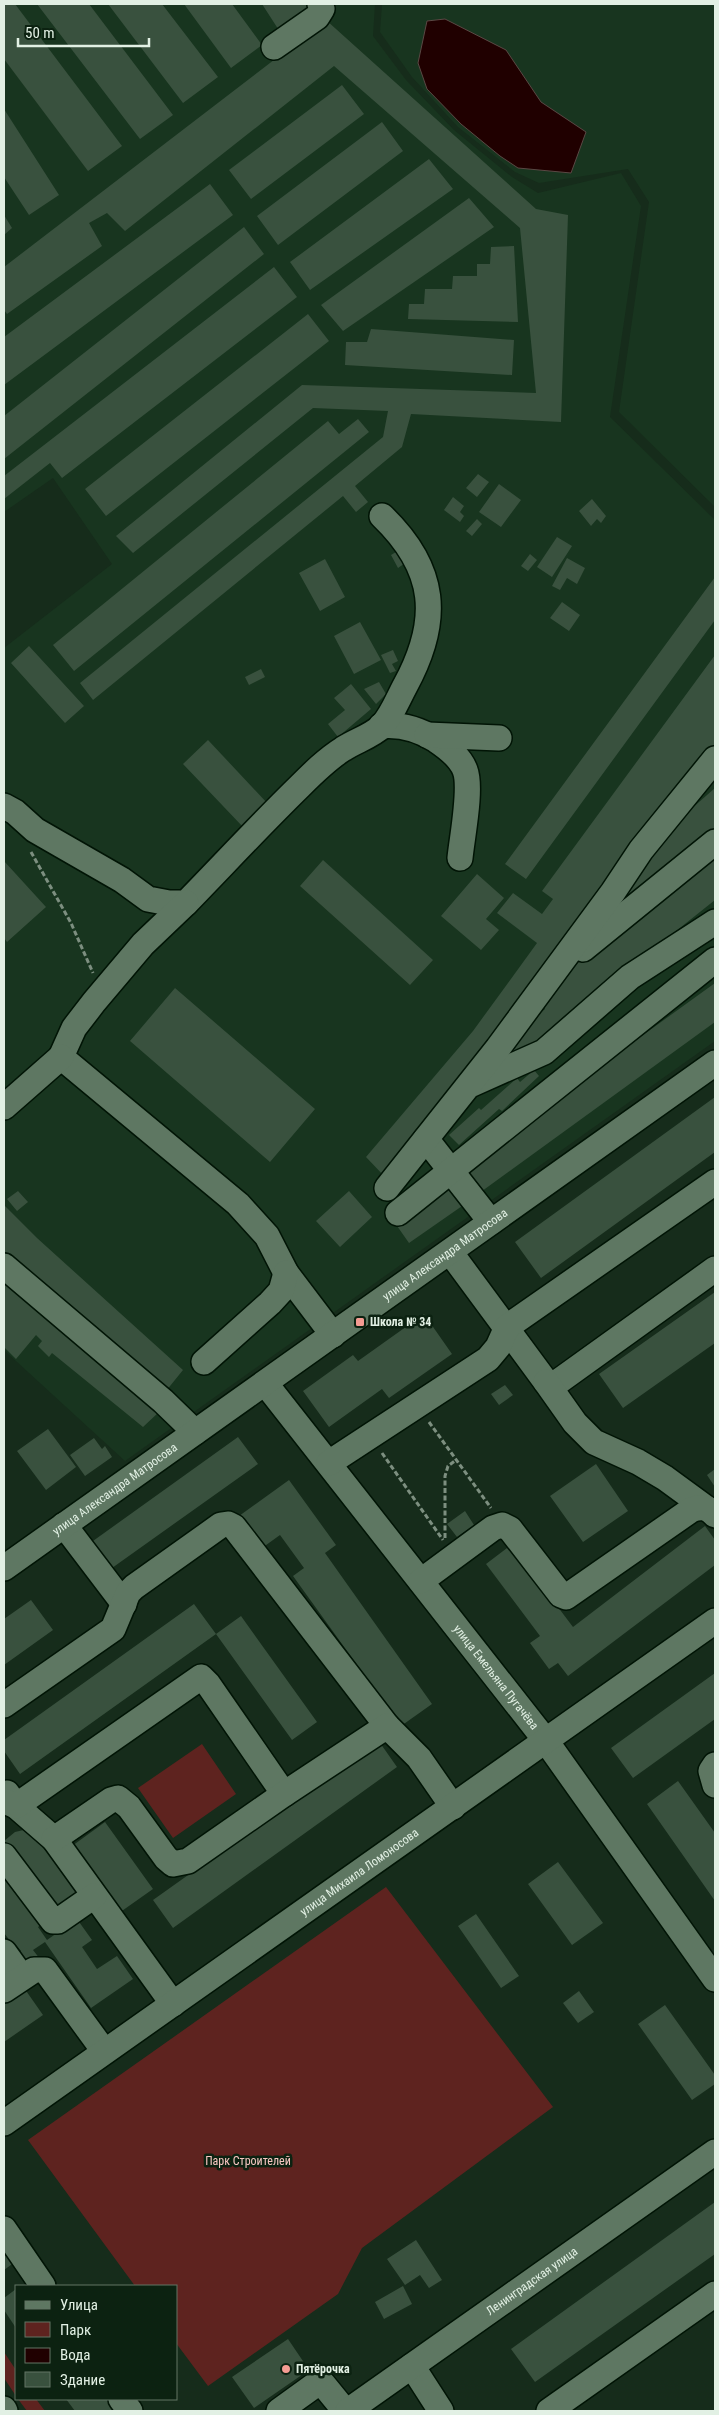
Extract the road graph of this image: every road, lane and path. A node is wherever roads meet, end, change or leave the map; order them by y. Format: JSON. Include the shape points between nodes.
{"nodes":[{"id":1,"x":320,"y":4,"type":"edge"},
{"id":2,"x":274,"y":47,"type":"dead end"},
{"id":3,"x":382,"y":516,"type":"dead end"},
{"id":4,"x":382,"y":726,"type":"junction"},
{"id":5,"x":427,"y":734,"type":"junction"},
{"id":6,"x":499,"y":738,"type":"dead end"},
{"id":7,"x":715,"y":758,"type":"edge"},
{"id":8,"x":4,"y":806,"type":"edge"},
{"id":9,"x":715,"y":842,"type":"edge"},
{"id":10,"x":29,"y":848,"type":"dead end"},
{"id":11,"x":460,"y":858,"type":"dead end"},
{"id":12,"x":148,"y":899,"type":"junction"},
{"id":13,"x":186,"y":903,"type":"junction"},
{"id":14,"x":715,"y":922,"type":"edge"},
{"id":15,"x":143,"y":944,"type":"junction"},
{"id":16,"x":715,"y":960,"type":"edge"},
{"id":17,"x":557,"y":969,"type":"junction"},
{"id":18,"x":100,"y":995,"type":"junction"},
{"id":19,"x":60,"y":1057,"type":"junction"},
{"id":20,"x":715,"y":1063,"type":"edge"},
{"id":21,"x":469,"y":1085,"type":"junction"},
{"id":22,"x":4,"y":1108,"type":"edge"},
{"id":23,"x":426,"y":1139,"type":"junction"},
{"id":24,"x":452,"y":1170,"type":"junction"},
{"id":25,"x":715,"y":1182,"type":"edge"},
{"id":26,"x":387,"y":1188,"type":"dead end"},
{"id":27,"x":398,"y":1213,"type":"dead end"},
{"id":28,"x":492,"y":1222,"type":"junction"},
{"id":29,"x":450,"y":1252,"type":"junction"},
{"id":30,"x":4,"y":1266,"type":"edge"},
{"id":31,"x":715,"y":1269,"type":"edge"},
{"id":32,"x":286,"y":1273,"type":"junction"},
{"id":33,"x":507,"y":1327,"type":"junction"},
{"id":34,"x":333,"y":1335,"type":"junction"},
{"id":35,"x":204,"y":1362,"type":"dead end"},
{"id":36,"x":546,"y":1382,"type":"junction"},
{"id":37,"x":265,"y":1383,"type":"junction"},
{"id":38,"x":417,"y":1406,"type":"junction"},
{"id":39,"x":195,"y":1432,"type":"junction"},
{"id":40,"x":370,"y":1436,"type":"junction"},
{"id":41,"x":456,"y":1460,"type":"junction"},
{"id":42,"x":329,"y":1464,"type":"junction"},
{"id":43,"x":711,"y":1511,"type":"edge"},
{"id":44,"x":64,"y":1525,"type":"junction"},
{"id":45,"x":505,"y":1526,"type":"junction"},
{"id":46,"x":4,"y":1568,"type":"edge"},
{"id":47,"x":421,"y":1581,"type":"junction"},
{"id":48,"x":124,"y":1604,"type":"junction"},
{"id":49,"x":715,"y":1623,"type":"edge"},
{"id":50,"x":4,"y":1705,"type":"edge"},
{"id":51,"x":387,"y":1726,"type":"junction"},
{"id":52,"x":546,"y":1742,"type":"junction"},
{"id":53,"x":715,"y":1765,"type":"edge"},
{"id":54,"x":715,"y":1785,"type":"edge"},
{"id":55,"x":284,"y":1794,"type":"junction"},
{"id":56,"x":8,"y":1799,"type":"edge"},
{"id":57,"x":453,"y":1806,"type":"junction"},
{"id":58,"x":54,"y":1838,"type":"junction"},
{"id":59,"x":4,"y":1856,"type":"edge"},
{"id":60,"x":94,"y":1896,"type":"junction"},
{"id":61,"x":4,"y":1952,"type":"edge"},
{"id":62,"x":715,"y":1979,"type":"edge"},
{"id":63,"x":13,"y":1984,"type":"edge"},
{"id":64,"x":173,"y":2004,"type":"junction"},
{"id":65,"x":104,"y":2051,"type":"junction"},
{"id":66,"x":4,"y":2123,"type":"edge"},
{"id":67,"x":715,"y":2152,"type":"edge"},
{"id":68,"x":4,"y":2229,"type":"edge"},
{"id":69,"x":42,"y":2285,"type":"edge"},
{"id":70,"x":715,"y":2294,"type":"edge"},
{"id":71,"x":412,"y":2366,"type":"junction"},
{"id":72,"x":122,"y":2400,"type":"edge"},
{"id":73,"x":130,"y":2411,"type":"edge"},
{"id":74,"x":279,"y":2411,"type":"edge"},
{"id":75,"x":346,"y":2411,"type":"edge"},
{"id":76,"x":441,"y":2411,"type":"edge"},
{"id":77,"x":549,"y":2411,"type":"edge"}],
"edges":[{"from":1,"to":2,"type":"street","via":[[322,9],[318,17]]},
{"from":3,"to":4,"type":"street","via":[[400,535],[422,569],[427,588],[428,621],[425,643]]},
{"from":4,"to":5,"type":"street"},
{"from":4,"to":13,"type":"street","via":[[328,760],[299,786]]},
{"from":5,"to":6,"type":"street"},
{"from":5,"to":11,"type":"street","via":[[455,754],[466,772]]},
{"from":7,"to":17,"type":"street","via":[[643,847]]},
{"from":8,"to":12,"type":"street","via":[[35,830],[122,880]]},
{"from":9,"to":17,"type":"street"},
{"from":10,"to":18,"type":"path","via":[[71,923]]},
{"from":12,"to":13,"type":"street"},
{"from":12,"to":15,"type":"street"},
{"from":13,"to":15,"type":"street"},
{"from":14,"to":21,"type":"street","via":[[630,977],[544,1052]]},
{"from":15,"to":18,"type":"street"},
{"from":16,"to":24,"type":"street"},
{"from":17,"to":21,"type":"street"},
{"from":18,"to":19,"type":"street","via":[[74,1028]]},
{"from":19,"to":22,"type":"street"},
{"from":19,"to":32,"type":"street","via":[[238,1204],[267,1236]]},
{"from":20,"to":28,"type":"street","name":"улица Александра Матросова"},
{"from":21,"to":23,"type":"street"},
{"from":23,"to":24,"type":"street"},
{"from":23,"to":26,"type":"street"},
{"from":24,"to":27,"type":"street"},
{"from":24,"to":28,"type":"street"},
{"from":25,"to":33,"type":"street"},
{"from":28,"to":29,"type":"street","name":"улица Александра Матросова"},
{"from":29,"to":33,"type":"street"},
{"from":29,"to":34,"type":"street","name":"улица Александра Матросова"},
{"from":30,"to":39,"type":"street"},
{"from":31,"to":36,"type":"street","via":[[555,1384]]},
{"from":32,"to":34,"type":"street"},
{"from":32,"to":35,"type":"street","via":[[280,1291],[270,1303]]},
{"from":33,"to":36,"type":"street"},
{"from":33,"to":38,"type":"street","via":[[488,1359]]},
{"from":34,"to":37,"type":"street","name":"улица Александра Матросова"},
{"from":36,"to":43,"type":"street","via":[[575,1423],[594,1442],[638,1462]]},
{"from":37,"to":39,"type":"street","name":"улица Александра Матросова"},
{"from":37,"to":42,"type":"street","name":"улица Емельяна Пугачёва"},
{"from":38,"to":40,"type":"street"},
{"from":38,"to":41,"type":"path"},
{"from":39,"to":44,"type":"street","name":"улица Александра Матросова"},
{"from":40,"to":41,"type":"path","via":[[445,1543],[445,1476],[448,1466]]},
{"from":40,"to":42,"type":"street"},
{"from":41,"to":45,"type":"path"},
{"from":42,"to":47,"type":"street","name":"улица Емельяна Пугачёва"},
{"from":43,"to":45,"type":"street","via":[[698,1507],[691,1510],[566,1597]]},
{"from":44,"to":46,"type":"street","name":"улица Александра Матросова"},
{"from":44,"to":48,"type":"street"},
{"from":45,"to":47,"type":"street","via":[[493,1528]]},
{"from":47,"to":52,"type":"street","name":"улица Емельяна Пугачёва"},
{"from":48,"to":50,"type":"street","via":[[113,1629]]},
{"from":48,"to":51,"type":"street","via":[[134,1587],[221,1525],[228,1524]]},
{"from":49,"to":52,"type":"street","name":"улица Михаила Ломоносова"},
{"from":51,"to":55,"type":"street"},
{"from":51,"to":57,"type":"street","via":[[419,1758]]},
{"from":52,"to":57,"type":"street","name":"улица Михаила Ломоносова"},
{"from":52,"to":62,"type":"street","name":"улица Емельяна Пугачёва"},
{"from":53,"to":54,"type":"street","via":[[711,1771]]},
{"from":55,"to":56,"type":"street","via":[[201,1678]]},
{"from":55,"to":58,"type":"street","via":[[181,1864],[173,1864],[166,1858],[118,1798]]},
{"from":56,"to":58,"type":"street"},
{"from":57,"to":64,"type":"street","name":"улица Михаила Ломоносова"},
{"from":58,"to":60,"type":"street"},
{"from":59,"to":60,"type":"street","via":[[53,1921],[58,1921]]},
{"from":60,"to":64,"type":"street"},
{"from":61,"to":63,"type":"street"},
{"from":63,"to":65,"type":"street","via":[[34,1970],[45,1970]]},
{"from":64,"to":65,"type":"street","name":"улица Михаила Ломоносова"},
{"from":65,"to":66,"type":"street","name":"улица Михаила Ломоносова"},
{"from":67,"to":71,"type":"street","name":"Ленинградская улица"},
{"from":68,"to":69,"type":"street"},
{"from":70,"to":77,"type":"street"},
{"from":71,"to":75,"type":"street","name":"Ленинградская улица"},
{"from":71,"to":76,"type":"street"},
{"from":72,"to":73,"type":"street"},
{"from":74,"to":75,"type":"street","via":[[316,2385],[323,2384]]}]}
